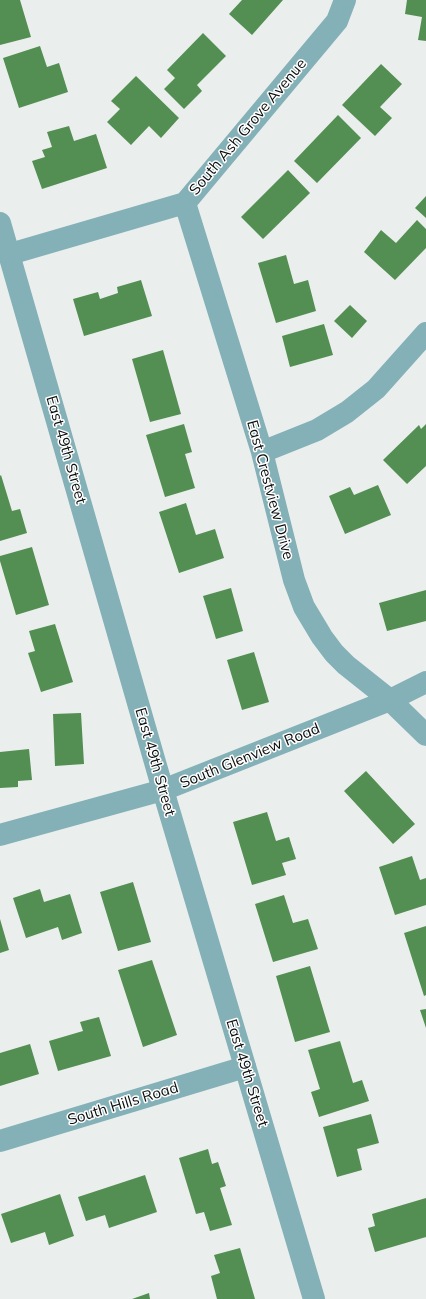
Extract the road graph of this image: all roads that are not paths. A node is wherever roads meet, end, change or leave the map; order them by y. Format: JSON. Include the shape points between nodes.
{"nodes":[{"id":1,"x":345,"y":0,"type":"edge"},
{"id":2,"x":185,"y":203,"type":"junction"},
{"id":3,"x":0,"y":223,"type":"edge"},
{"id":4,"x":10,"y":254,"type":"junction"},
{"id":5,"x":426,"y":333,"type":"edge"},
{"id":6,"x":262,"y":452,"type":"junction"},
{"id":7,"x":426,"y":682,"type":"edge"},
{"id":8,"x":390,"y":700,"type":"junction"},
{"id":9,"x":426,"y":734,"type":"edge"},
{"id":10,"x":163,"y":790,"type":"junction"},
{"id":11,"x":0,"y":835,"type":"edge"},
{"id":12,"x":245,"y":1067,"type":"junction"},
{"id":13,"x":0,"y":1141,"type":"edge"},
{"id":14,"x":314,"y":1299,"type":"edge"}],
"edges":[{"from":1,"to":2,"type":"street","name":"South Ash Grove Avenue","via":[[337,21]]},
{"from":2,"to":4,"type":"street","name":"South Ash Grove Avenue"},
{"from":2,"to":6,"type":"street","name":"East Crestview Drive"},
{"from":3,"to":4,"type":"street","name":"East 49th Street"},
{"from":4,"to":10,"type":"street","name":"East 49th Street"},
{"from":5,"to":6,"type":"street","via":[[376,389],[347,412],[317,430]]},
{"from":6,"to":8,"type":"street","name":"East Crestview Drive","via":[[294,580],[304,607],[334,653]]},
{"from":7,"to":8,"type":"street","name":"South Glenview Road"},
{"from":8,"to":9,"type":"street","name":"East Crestview Drive"},
{"from":8,"to":10,"type":"street","name":"South Glenview Road"},
{"from":10,"to":11,"type":"street","name":"South Glenview Road"},
{"from":10,"to":12,"type":"street","name":"East 49th Street"},
{"from":12,"to":13,"type":"street","name":"South Hills Road"},
{"from":12,"to":14,"type":"street","name":"East 49th Street"}]}
